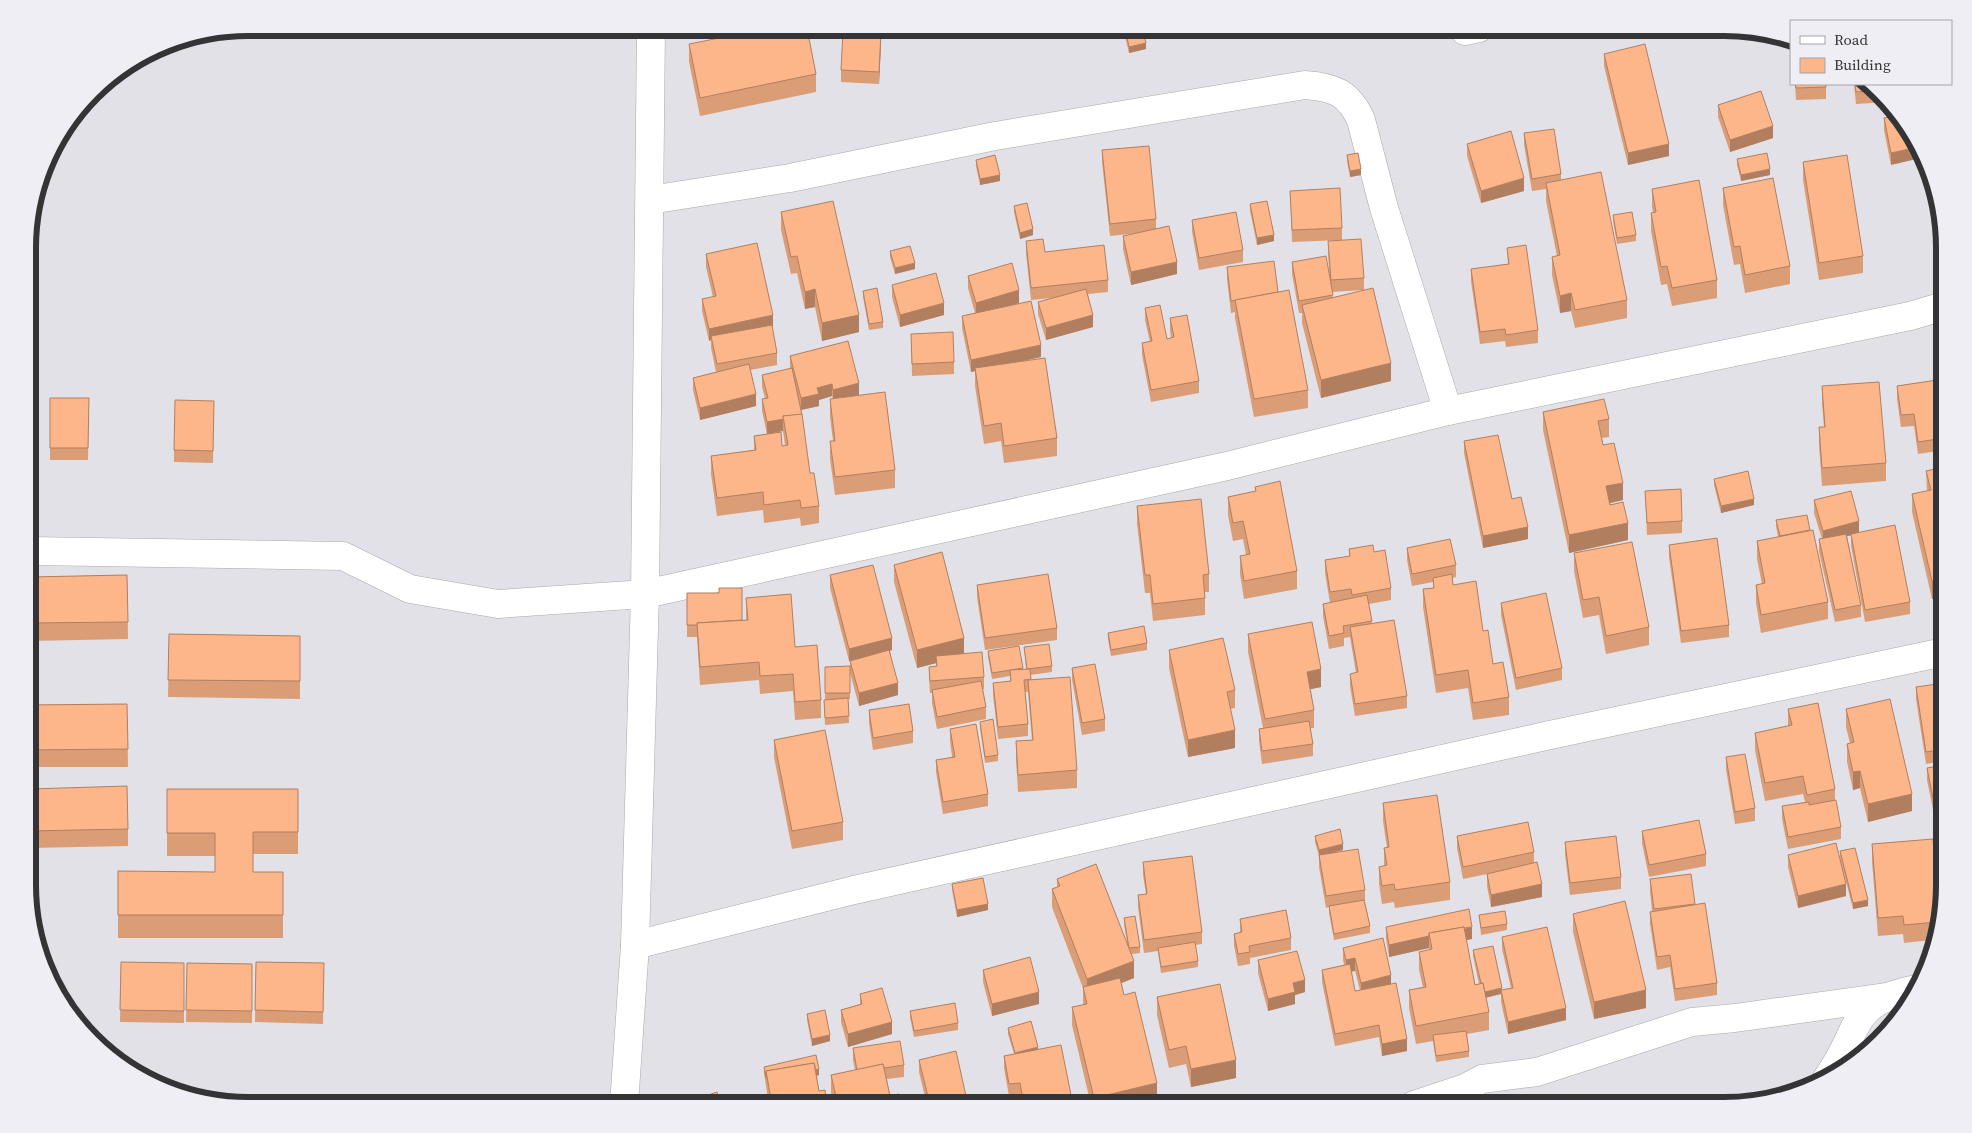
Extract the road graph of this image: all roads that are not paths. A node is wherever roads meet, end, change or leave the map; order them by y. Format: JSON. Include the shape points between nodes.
{"nodes":[{"id":1,"x":651,"y":36,"type":"edge"},
{"id":2,"x":650,"y":200,"type":"junction"},
{"id":3,"x":1936,"y":308,"type":"edge"},
{"id":4,"x":1448,"y":411,"type":"junction"},
{"id":5,"x":36,"y":551,"type":"edge"},
{"id":6,"x":645,"y":594,"type":"junction"},
{"id":7,"x":1936,"y":654,"type":"edge"},
{"id":8,"x":635,"y":945,"type":"junction"},
{"id":9,"x":1907,"y":992,"type":"edge"},
{"id":10,"x":1886,"y":997,"type":"junction"},
{"id":11,"x":1834,"y":1066,"type":"edge"},
{"id":12,"x":625,"y":1097,"type":"edge"},
{"id":13,"x":1438,"y":1097,"type":"edge"}],
"edges":[{"from":1,"to":2,"type":"street"},
{"from":2,"to":4,"type":"street","via":[[790,178],[996,136],[1305,85],[1324,86],[1341,93],[1355,106],[1361,120],[1384,208]]},
{"from":2,"to":6,"type":"street"},
{"from":3,"to":4,"type":"street"},
{"from":4,"to":6,"type":"street","via":[[1227,466]]},
{"from":5,"to":6,"type":"street","via":[[343,556],[410,588],[498,604]]},
{"from":6,"to":8,"type":"street"},
{"from":7,"to":8,"type":"street","via":[[1560,733],[863,888]]},
{"from":8,"to":12,"type":"street"},
{"from":9,"to":10,"type":"street"},
{"from":10,"to":11,"type":"street","via":[[1861,1015]]},
{"from":10,"to":13,"type":"street","via":[[1692,1022],[1537,1072],[1482,1079]]}]}
